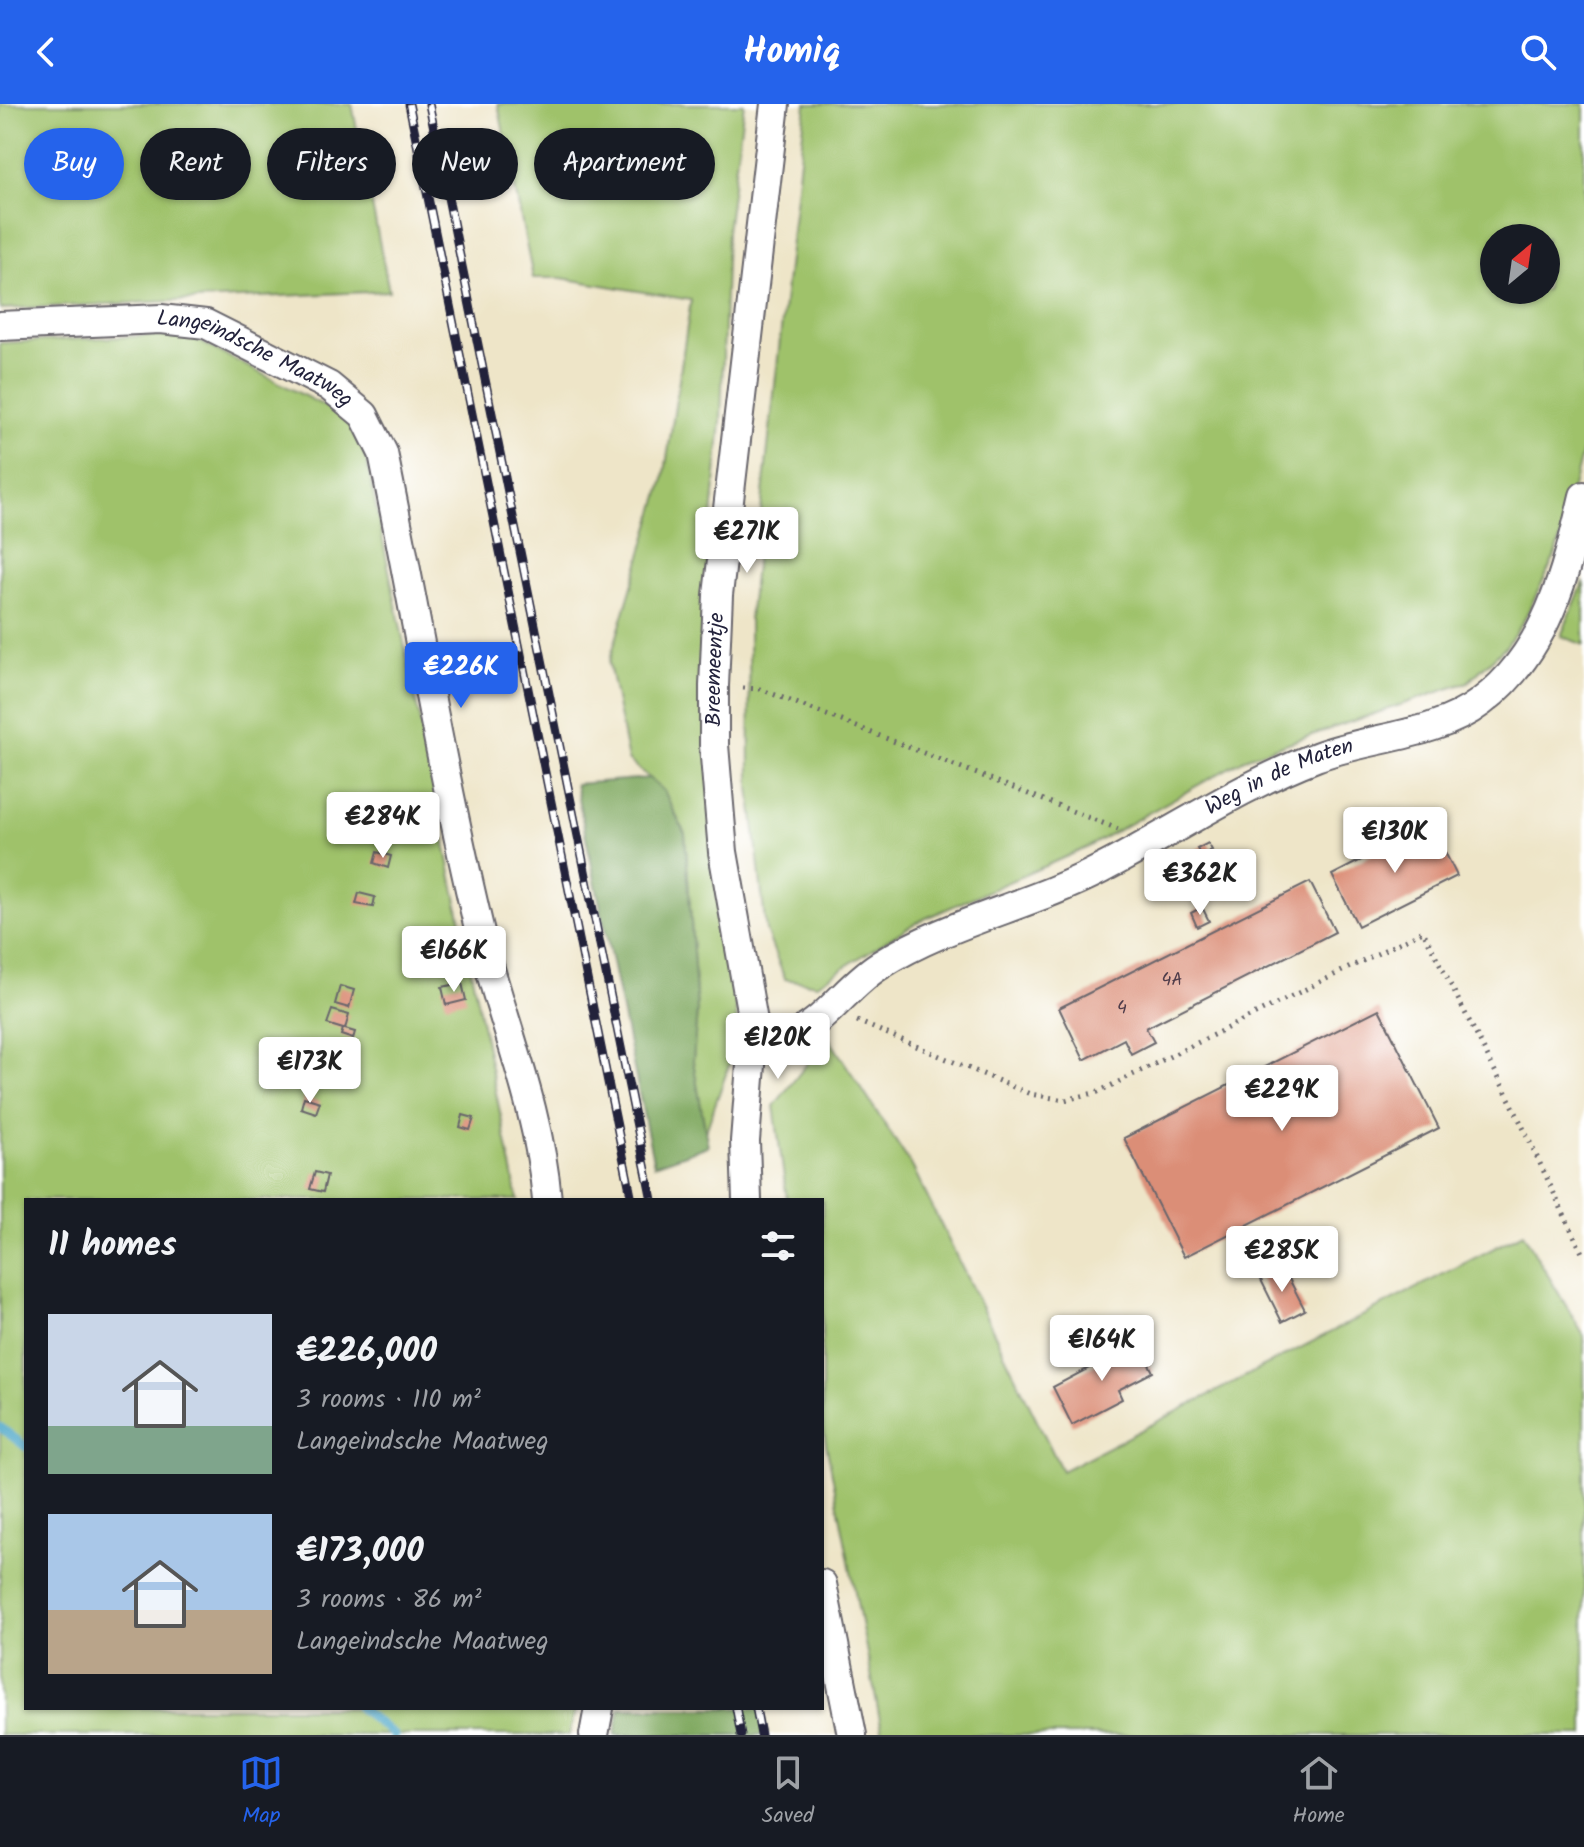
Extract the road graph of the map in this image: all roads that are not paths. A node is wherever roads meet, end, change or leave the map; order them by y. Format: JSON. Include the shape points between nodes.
{"nodes":[{"id":1,"x":775,"y":104,"type":"edge"},
{"id":2,"x":0,"y":326,"type":"edge"},
{"id":3,"x":1584,"y":496,"type":"edge"},
{"id":4,"x":755,"y":1044,"type":"junction"},
{"id":5,"x":547,"y":1198,"type":"edge"},
{"id":6,"x":747,"y":1198,"type":"edge"},
{"id":7,"x":824,"y":1594,"type":"edge"},
{"id":8,"x":599,"y":1710,"type":"edge"},
{"id":9,"x":594,"y":1735,"type":"edge"},
{"id":10,"x":852,"y":1735,"type":"edge"}],
"edges":[{"from":1,"to":4,"type":"street","name":"Breemeentje","via":[[718,595],[714,686],[723,852]]},
{"from":2,"to":5,"type":"street","name":"Langeindsche Maatweg","via":[[161,319],[206,324],[329,386],[364,415],[383,453],[475,911],[534,1113]]},
{"from":3,"to":4,"type":"street","name":"Weg in de Maten","via":[[1555,603],[1535,641],[1482,702],[1450,721],[1316,757],[1230,797],[1100,870],[903,953],[878,966],[793,1035]]},
{"from":4,"to":6,"type":"street","name":"Breemeentje","via":[[745,1141]]},
{"from":7,"to":10,"type":"street"},
{"from":8,"to":9,"type":"street"}]}
